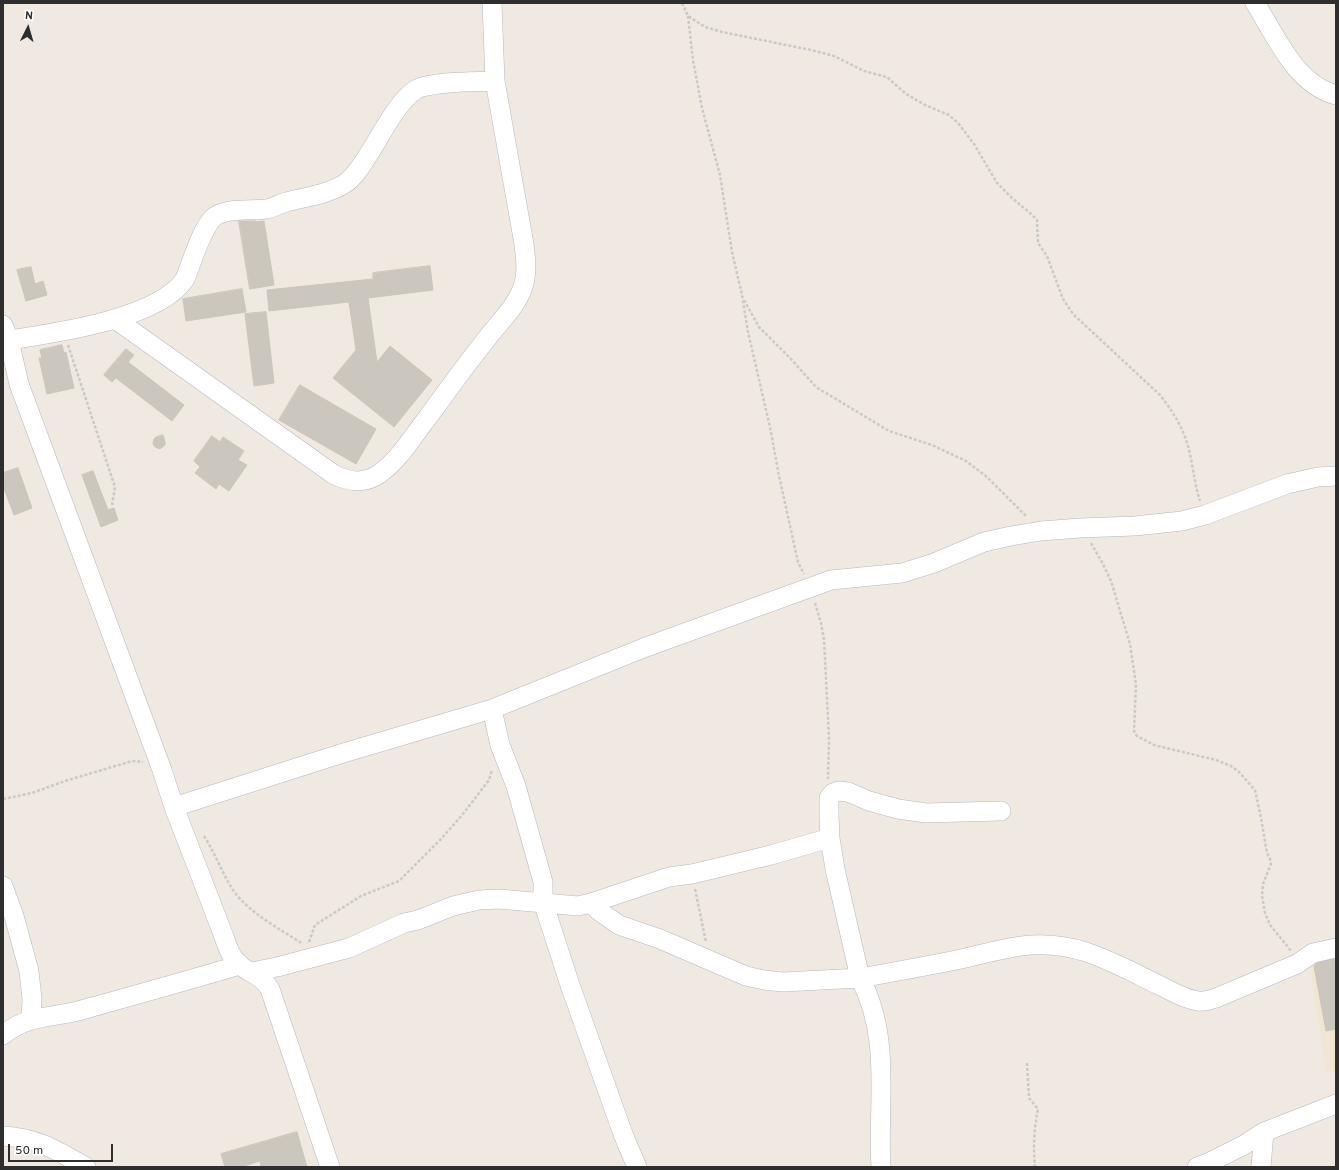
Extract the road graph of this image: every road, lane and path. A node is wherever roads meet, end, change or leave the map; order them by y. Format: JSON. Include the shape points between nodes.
{"nodes":[{"id":1,"x":492,"y":3,"type":"edge"},
{"id":2,"x":682,"y":3,"type":"edge"},
{"id":3,"x":1255,"y":3,"type":"edge"},
{"id":4,"x":688,"y":16,"type":"junction"},
{"id":5,"x":495,"y":81,"type":"junction"},
{"id":6,"x":1336,"y":95,"type":"edge"},
{"id":7,"x":742,"y":296,"type":"junction"},
{"id":8,"x":115,"y":319,"type":"junction"},
{"id":9,"x":64,"y":331,"type":"junction"},
{"id":10,"x":6,"y":333,"type":"edge"},
{"id":11,"x":1336,"y":476,"type":"edge"},
{"id":12,"x":112,"y":505,"type":"dead end"},
{"id":13,"x":1205,"y":515,"type":"junction"},
{"id":14,"x":1080,"y":528,"type":"junction"},
{"id":15,"x":1041,"y":531,"type":"junction"},
{"id":16,"x":810,"y":588,"type":"junction"},
{"id":17,"x":492,"y":709,"type":"junction"},
{"id":18,"x":500,"y":745,"type":"junction"},
{"id":19,"x":162,"y":770,"type":"junction"},
{"id":20,"x":829,"y":798,"type":"junction"},
{"id":21,"x":3,"y":800,"type":"edge"},
{"id":22,"x":174,"y":807,"type":"junction"},
{"id":23,"x":1001,"y":811,"type":"dead end"},
{"id":24,"x":200,"y":832,"type":"dead end"},
{"id":25,"x":830,"y":838,"type":"junction"},
{"id":26,"x":692,"y":874,"type":"junction"},
{"id":27,"x":3,"y":886,"type":"edge"},
{"id":28,"x":543,"y":902,"type":"junction"},
{"id":29,"x":592,"y":903,"type":"junction"},
{"id":30,"x":1336,"y":948,"type":"edge"},
{"id":31,"x":710,"y":961,"type":"junction"},
{"id":32,"x":1297,"y":964,"type":"junction"},
{"id":33,"x":246,"y":969,"type":"junction"},
{"id":34,"x":860,"y":978,"type":"junction"},
{"id":35,"x":31,"y":1019,"type":"junction"},
{"id":36,"x":3,"y":1035,"type":"edge"},
{"id":37,"x":1027,"y":1063,"type":"dead end"},
{"id":38,"x":1336,"y":1104,"type":"edge"},
{"id":39,"x":1264,"y":1132,"type":"junction"},
{"id":40,"x":3,"y":1136,"type":"edge"},
{"id":41,"x":1227,"y":1160,"type":"edge"},
{"id":42,"x":86,"y":1167,"type":"edge"},
{"id":43,"x":330,"y":1167,"type":"edge"},
{"id":44,"x":637,"y":1167,"type":"edge"},
{"id":45,"x":881,"y":1167,"type":"edge"},
{"id":46,"x":1035,"y":1167,"type":"edge"},
{"id":47,"x":1197,"y":1167,"type":"edge"},
{"id":48,"x":1261,"y":1167,"type":"edge"}],
"edges":[{"from":1,"to":5,"type":"street"},
{"from":2,"to":4,"type":"path"},
{"from":3,"to":6,"type":"street","via":[[1278,43],[1300,71],[1314,85]]},
{"from":4,"to":7,"type":"path","via":[[702,108],[720,175]]},
{"from":4,"to":13,"type":"path","via":[[705,27],[722,32],[834,56],[864,71],[887,77],[906,94],[952,118],[974,144],[997,183],[1037,220],[1038,243],[1047,256],[1058,289],[1073,314],[1160,394],[1171,409],[1186,439]]},
{"from":5,"to":8,"type":"street","via":[[428,86],[415,91],[399,108],[363,163],[346,182],[330,191],[270,208],[227,212],[213,218],[180,286],[153,304]]},
{"from":5,"to":8,"type":"street","via":[[526,255],[527,270],[524,284],[506,316],[402,451],[378,475],[358,481],[337,476]]},
{"from":7,"to":15,"type":"path","via":[[759,327],[816,387],[889,431],[932,445],[966,461],[987,477]]},
{"from":7,"to":16,"type":"path","via":[[798,562]]},
{"from":8,"to":9,"type":"street"},
{"from":9,"to":10,"type":"street"},
{"from":9,"to":12,"type":"path","via":[[115,487]]},
{"from":10,"to":19,"type":"street","via":[[19,384]]},
{"from":11,"to":13,"type":"street","via":[[1287,484]]},
{"from":13,"to":14,"type":"street","via":[[1182,521],[1135,526]]},
{"from":14,"to":15,"type":"street"},
{"from":14,"to":32,"type":"path","via":[[1097,552],[1111,581],[1130,644],[1136,684],[1134,731],[1137,736],[1154,745],[1231,766],[1254,790],[1271,864],[1263,884],[1265,913],[1270,925],[1288,947]]},
{"from":15,"to":16,"type":"street","via":[[984,542],[902,573],[832,580]]},
{"from":16,"to":17,"type":"street","via":[[646,648]]},
{"from":16,"to":20,"type":"path","via":[[824,639]]},
{"from":17,"to":18,"type":"street"},
{"from":17,"to":22,"type":"street"},
{"from":18,"to":24,"type":"path","via":[[489,780],[441,839],[399,881],[361,896],[315,925],[307,946],[268,922],[234,892]]},
{"from":18,"to":28,"type":"street","via":[[516,786],[543,882]]},
{"from":19,"to":21,"type":"path","via":[[147,763],[132,761]]},
{"from":19,"to":22,"type":"street"},
{"from":20,"to":23,"type":"street","via":[[839,791],[869,801],[926,813]]},
{"from":20,"to":25,"type":"street"},
{"from":22,"to":33,"type":"street","via":[[230,954]]},
{"from":25,"to":26,"type":"street"},
{"from":25,"to":34,"type":"street"},
{"from":26,"to":29,"type":"street","via":[[669,878]]},
{"from":26,"to":31,"type":"path"},
{"from":27,"to":35,"type":"street","via":[[29,971]]},
{"from":28,"to":29,"type":"street","via":[[578,906]]},
{"from":28,"to":33,"type":"street","via":[[499,899],[452,906],[404,923],[349,948],[277,967]]},
{"from":28,"to":44,"type":"street","via":[[570,985]]},
{"from":29,"to":31,"type":"street","via":[[619,925],[660,939]]},
{"from":30,"to":32,"type":"street","via":[[1313,953]]},
{"from":31,"to":34,"type":"street","via":[[746,976],[764,980],[783,982]]},
{"from":32,"to":34,"type":"street","via":[[1205,1001],[1193,1000],[1170,991],[1102,957],[1054,944],[1024,944]]},
{"from":33,"to":35,"type":"street","via":[[69,1013]]},
{"from":33,"to":43,"type":"street","via":[[264,980],[270,989]]},
{"from":34,"to":45,"type":"street","via":[[869,998],[878,1032],[881,1059]]},
{"from":35,"to":36,"type":"street"},
{"from":37,"to":46,"type":"path","via":[[1030,1098],[1038,1109],[1035,1124]]},
{"from":38,"to":39,"type":"street"},
{"from":39,"to":41,"type":"street"},
{"from":39,"to":48,"type":"street"},
{"from":40,"to":42,"type":"street","via":[[37,1142]]},
{"from":41,"to":47,"type":"street"}]}
